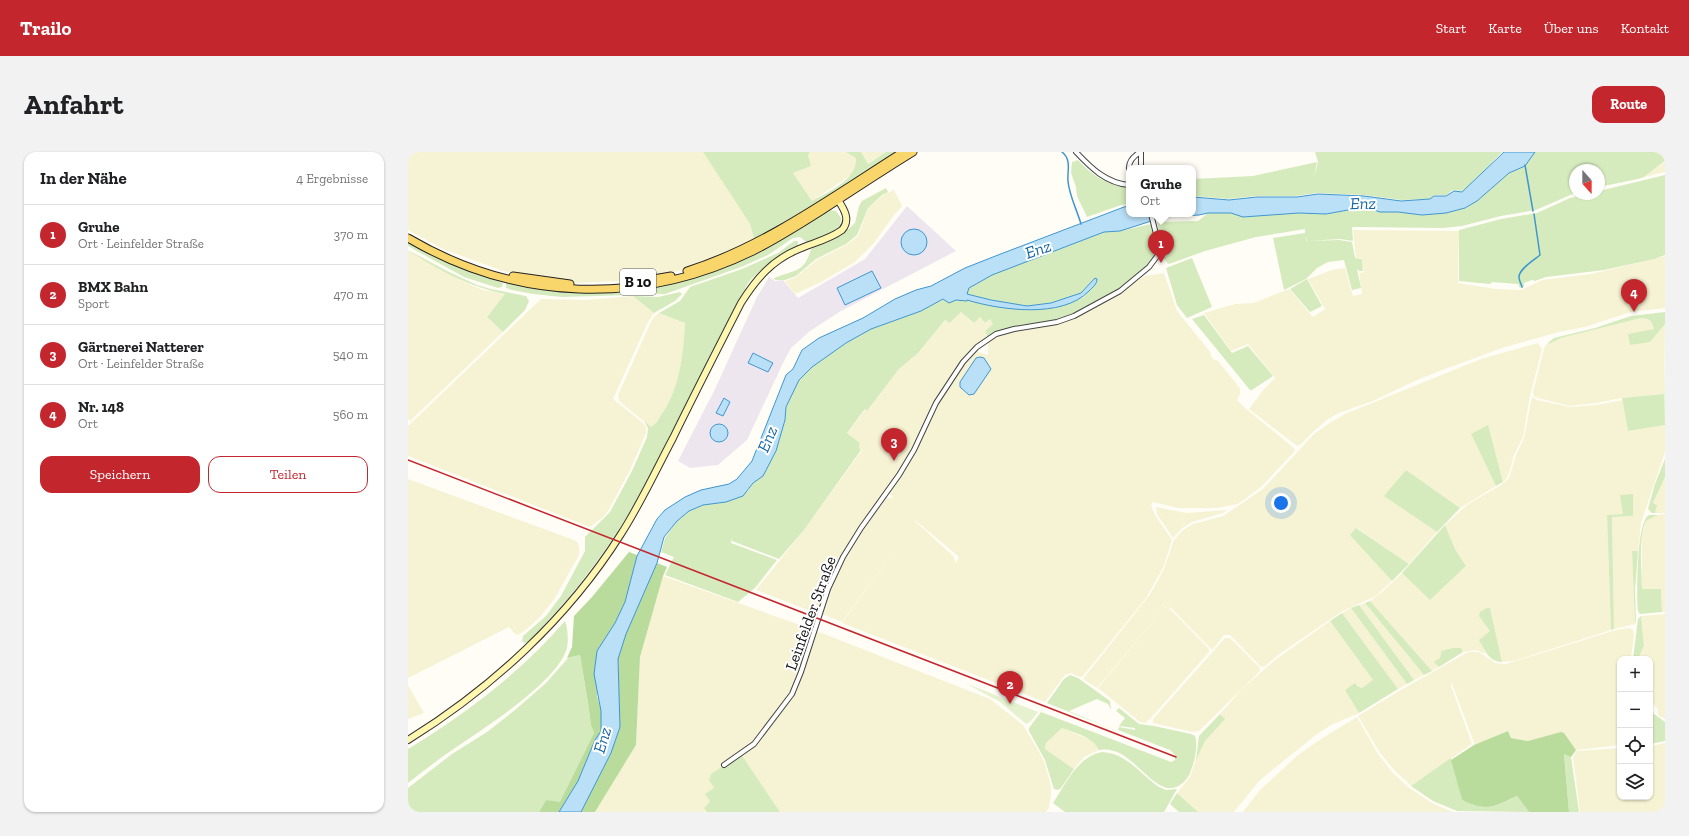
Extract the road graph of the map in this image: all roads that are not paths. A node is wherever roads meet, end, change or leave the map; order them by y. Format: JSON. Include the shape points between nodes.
{"nodes":[{"id":1,"x":903,"y":152,"type":"edge"},
{"id":2,"x":913,"y":152,"type":"edge"},
{"id":3,"x":1076,"y":152,"type":"edge"},
{"id":4,"x":1141,"y":152,"type":"edge"},
{"id":5,"x":1129,"y":165,"type":"edge"},
{"id":6,"x":1141,"y":165,"type":"edge"},
{"id":7,"x":1126,"y":184,"type":"edge"},
{"id":8,"x":839,"y":195,"type":"junction"},
{"id":9,"x":1153,"y":217,"type":"edge"},
{"id":10,"x":408,"y":233,"type":"edge"},
{"id":11,"x":408,"y":238,"type":"edge"},
{"id":12,"x":408,"y":740,"type":"edge"},
{"id":13,"x":724,"y":765,"type":"dead end"}],
"edges":[{"from":1,"to":8,"type":"main road","number":"B 10"},
{"from":2,"to":8,"type":"main road","number":"B 10"},
{"from":3,"to":7,"type":"street","via":[[1103,177]]},
{"from":4,"to":5,"type":"street","via":[[1132,158]]},
{"from":4,"to":6,"type":"street"},
{"from":8,"to":10,"type":"main road","number":"B 10","via":[[765,237],[715,261],[678,274],[619,284],[563,284],[504,274],[455,257]]},
{"from":8,"to":11,"type":"main road","number":"B 10","via":[[771,241],[731,261],[672,280],[618,289],[559,289],[513,281],[461,265]]},
{"from":8,"to":12,"type":"street","via":[[846,218],[842,230],[779,259],[752,286],[640,502],[588,580],[551,624],[506,668],[466,701]]},
{"from":9,"to":13,"type":"street","name":"Leinfelder Straße","via":[[1159,251],[1146,270],[1120,291],[1074,316],[1057,322],[996,334],[977,346],[963,362],[936,403],[899,475],[843,557],[828,589],[792,694],[754,744]]}]}
